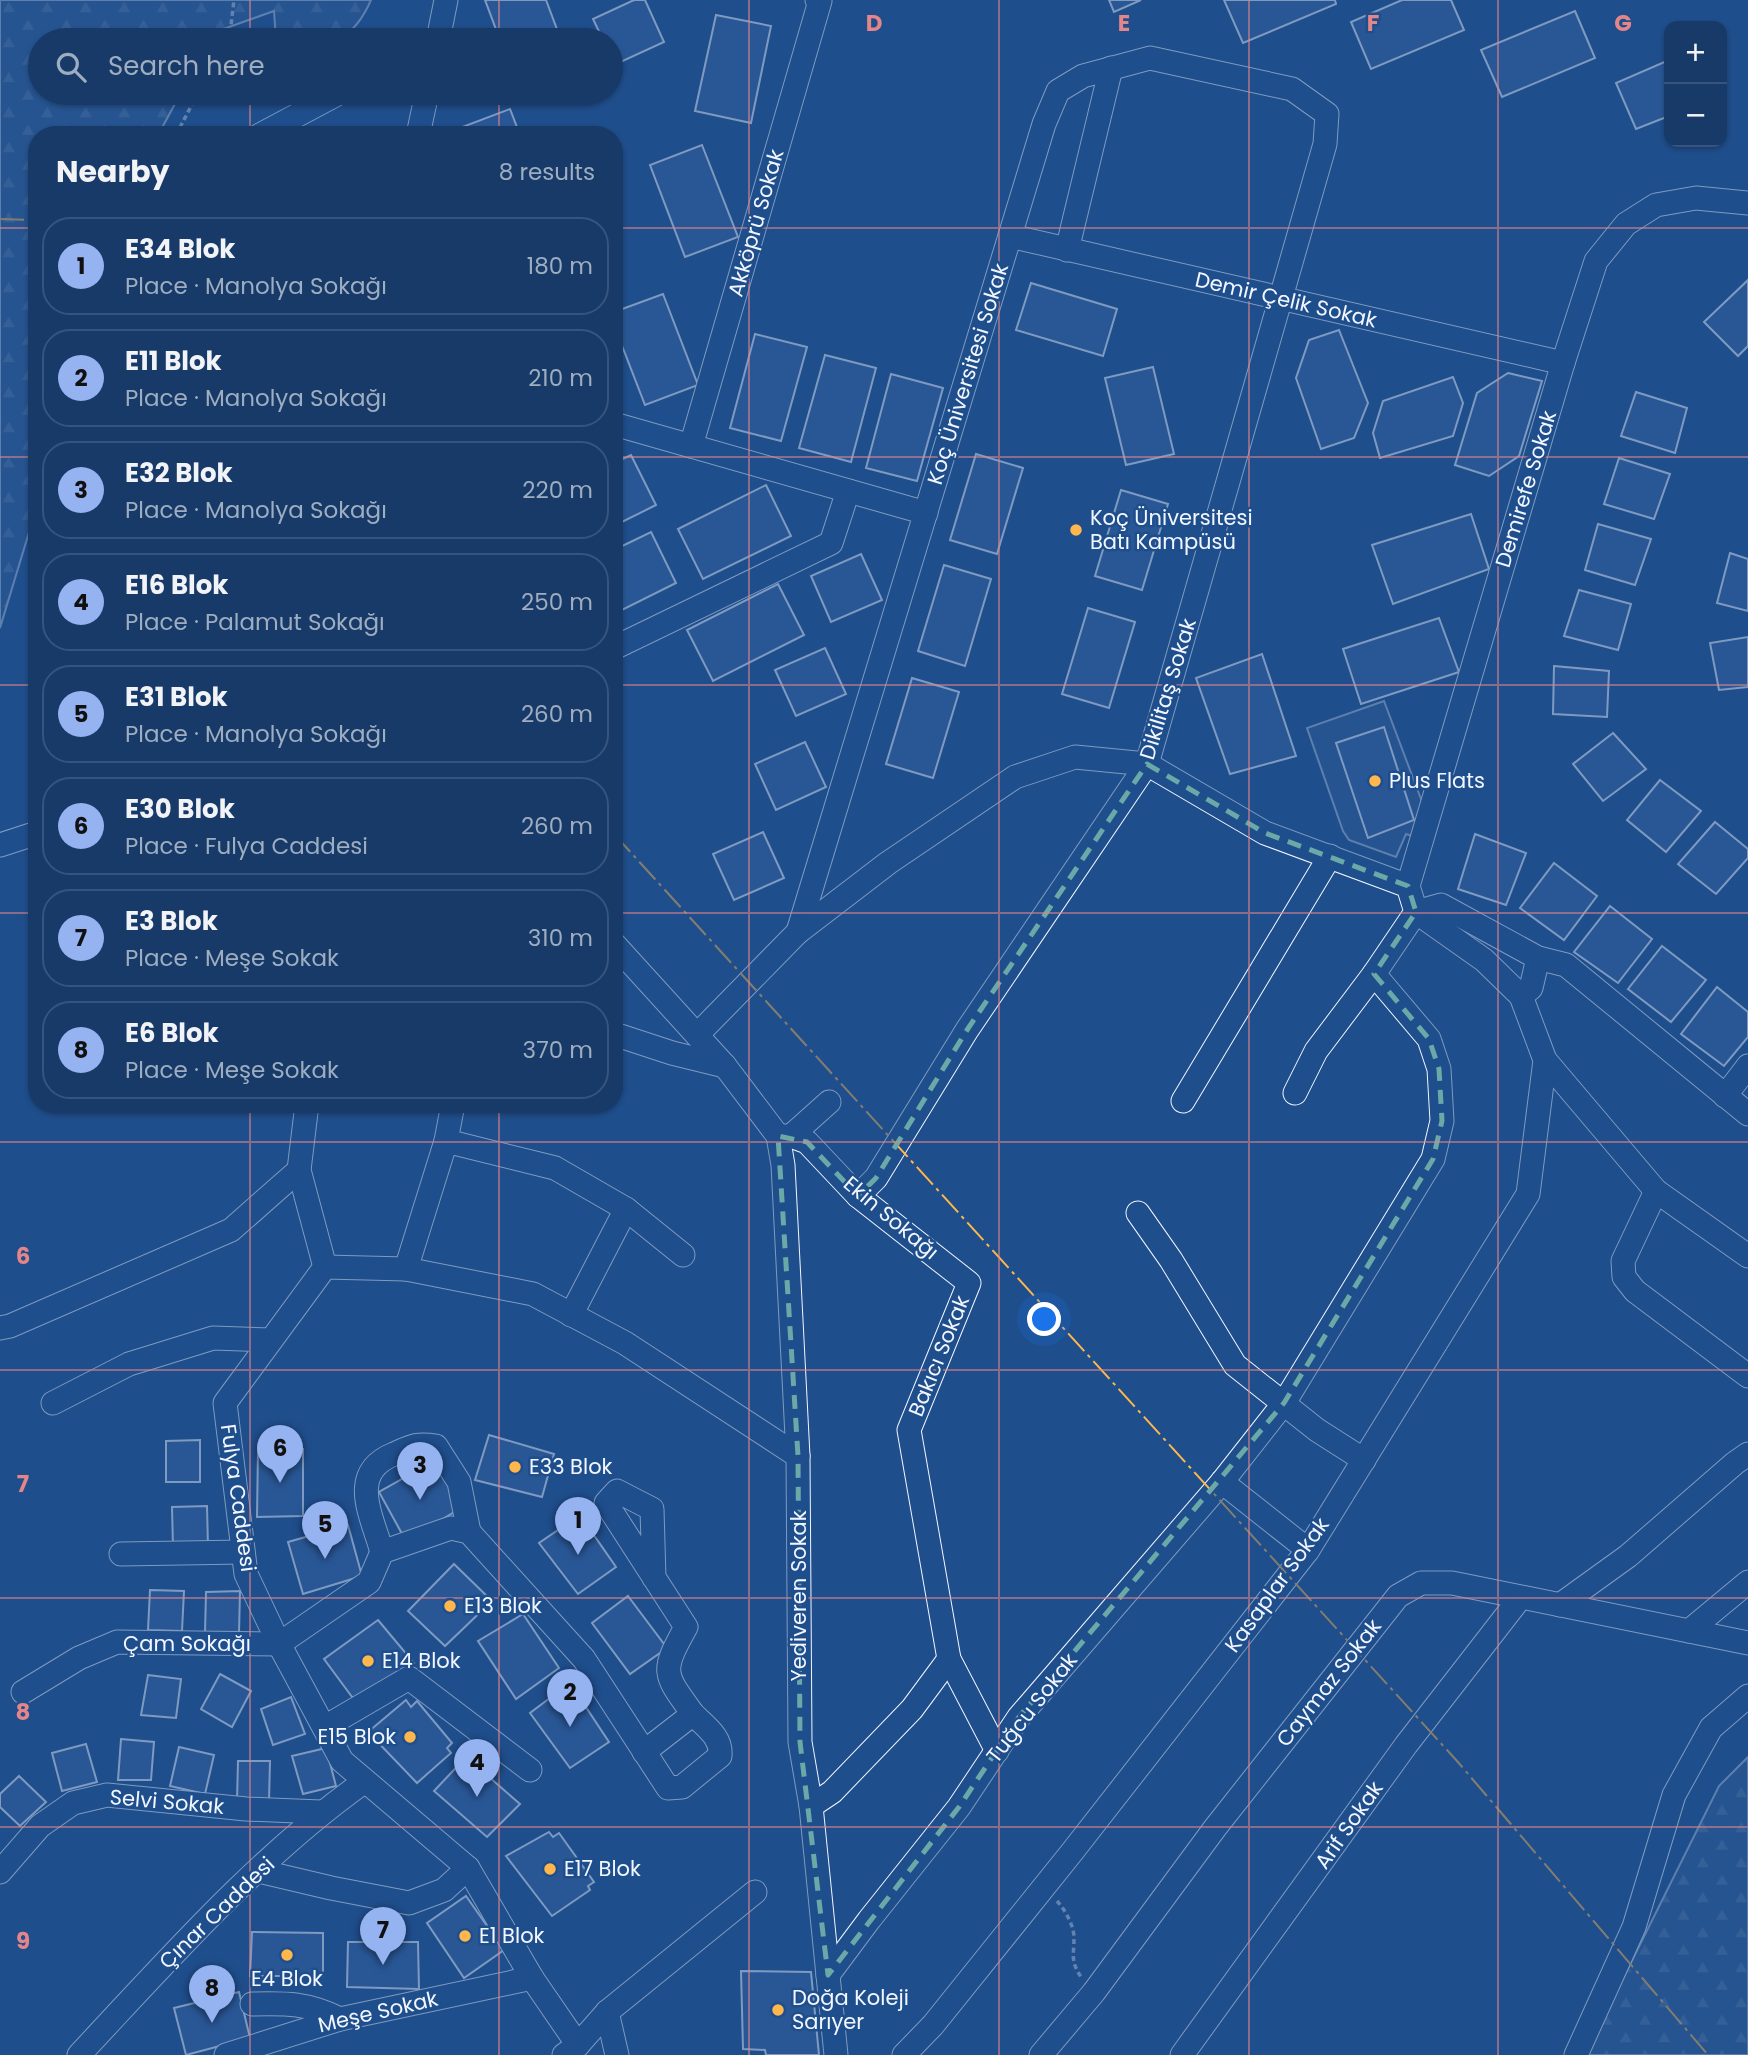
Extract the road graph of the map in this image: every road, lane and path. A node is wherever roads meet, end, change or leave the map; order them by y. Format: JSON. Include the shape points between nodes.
{"nodes":[{"id":1,"x":234,"y":0,"type":"edge"},
{"id":2,"x":446,"y":0,"type":"edge"},
{"id":3,"x":818,"y":0,"type":"edge"},
{"id":4,"x":231,"y":28,"type":"edge"},
{"id":5,"x":440,"y":28,"type":"edge"},
{"id":6,"x":1111,"y":68,"type":"junction"},
{"id":7,"x":192,"y":105,"type":"edge"},
{"id":8,"x":316,"y":105,"type":"edge"},
{"id":9,"x":424,"y":105,"type":"edge"},
{"id":10,"x":1327,"y":114,"type":"joint"},
{"id":11,"x":181,"y":126,"type":"edge"},
{"id":12,"x":277,"y":126,"type":"edge"},
{"id":13,"x":420,"y":126,"type":"edge"},
{"id":14,"x":1748,"y":203,"type":"edge"},
{"id":15,"x":1010,"y":236,"type":"junction"},
{"id":16,"x":1067,"y":250,"type":"junction"},
{"id":17,"x":1281,"y":299,"type":"junction"},
{"id":18,"x":1563,"y":363,"type":"junction"},
{"id":19,"x":623,"y":427,"type":"edge"},
{"id":20,"x":691,"y":446,"type":"junction"},
{"id":21,"x":848,"y":491,"type":"junction"},
{"id":22,"x":926,"y":513,"type":"junction"},
{"id":23,"x":623,"y":644,"type":"edge"},
{"id":24,"x":1147,"y":764,"type":"junction"},
{"id":25,"x":28,"y":836,"type":"edge"},
{"id":26,"x":0,"y":845,"type":"edge"},
{"id":27,"x":1330,"y":856,"type":"junction"},
{"id":28,"x":1408,"y":886,"type":"junction"},
{"id":29,"x":1416,"y":912,"type":"junction"},
{"id":30,"x":798,"y":932,"type":"junction"},
{"id":31,"x":623,"y":954,"type":"edge"},
{"id":32,"x":1538,"y":958,"type":"junction"},
{"id":33,"x":1374,"y":974,"type":"junction"},
{"id":34,"x":1521,"y":996,"type":"junction"},
{"id":35,"x":697,"y":1035,"type":"junction"},
{"id":36,"x":623,"y":1037,"type":"edge"},
{"id":37,"x":1545,"y":1060,"type":"junction"},
{"id":38,"x":725,"y":1066,"type":"junction"},
{"id":39,"x":1748,"y":1066,"type":"edge"},
{"id":40,"x":1295,"y":1093,"type":"dead end"},
{"id":41,"x":1725,"y":1096,"type":"junction"},
{"id":42,"x":1183,"y":1101,"type":"dead end"},
{"id":43,"x":829,"y":1102,"type":"dead end"},
{"id":44,"x":306,"y":1113,"type":"edge"},
{"id":45,"x":451,"y":1113,"type":"edge"},
{"id":46,"x":1748,"y":1114,"type":"edge"},
{"id":47,"x":785,"y":1136,"type":"junction"},
{"id":48,"x":446,"y":1141,"type":"junction"},
{"id":49,"x":299,"y":1170,"type":"junction"},
{"id":50,"x":1656,"y":1191,"type":"junction"},
{"id":51,"x":858,"y":1196,"type":"junction"},
{"id":52,"x":626,"y":1209,"type":"junction"},
{"id":53,"x":1138,"y":1213,"type":"dead end"},
{"id":54,"x":683,"y":1255,"type":"dead end"},
{"id":55,"x":1748,"y":1256,"type":"edge"},
{"id":56,"x":325,"y":1266,"type":"junction"},
{"id":57,"x":406,"y":1269,"type":"junction"},
{"id":58,"x":970,"y":1283,"type":"joint"},
{"id":59,"x":571,"y":1315,"type":"junction"},
{"id":60,"x":0,"y":1328,"type":"edge"},
{"id":61,"x":271,"y":1340,"type":"junction"},
{"id":62,"x":1748,"y":1376,"type":"edge"},
{"id":63,"x":53,"y":1403,"type":"dead end"},
{"id":64,"x":1284,"y":1403,"type":"junction"},
{"id":65,"x":1748,"y":1454,"type":"edge"},
{"id":66,"x":798,"y":1456,"type":"junction"},
{"id":67,"x":1364,"y":1460,"type":"junction"},
{"id":68,"x":1222,"y":1482,"type":"junction"},
{"id":69,"x":469,"y":1532,"type":"junction"},
{"id":70,"x":1308,"y":1550,"type":"junction"},
{"id":71,"x":243,"y":1552,"type":"junction"},
{"id":72,"x":382,"y":1552,"type":"junction"},
{"id":73,"x":121,"y":1554,"type":"dead end"},
{"id":74,"x":654,"y":1577,"type":"dead end"},
{"id":75,"x":1748,"y":1582,"type":"edge"},
{"id":76,"x":1520,"y":1598,"type":"junction"},
{"id":77,"x":1560,"y":1605,"type":"junction"},
{"id":78,"x":1689,"y":1631,"type":"junction"},
{"id":79,"x":1748,"y":1643,"type":"edge"},
{"id":80,"x":279,"y":1644,"type":"junction"},
{"id":81,"x":949,"y":1659,"type":"junction"},
{"id":82,"x":23,"y":1692,"type":"dead end"},
{"id":83,"x":1748,"y":1696,"type":"edge"},
{"id":84,"x":693,"y":1714,"type":"junction"},
{"id":85,"x":325,"y":1727,"type":"junction"},
{"id":86,"x":997,"y":1751,"type":"junction"},
{"id":87,"x":644,"y":1752,"type":"junction"},
{"id":88,"x":530,"y":1770,"type":"dead end"},
{"id":89,"x":365,"y":1781,"type":"junction"},
{"id":90,"x":811,"y":1806,"type":"junction"},
{"id":91,"x":321,"y":1812,"type":"junction"},
{"id":92,"x":468,"y":1868,"type":"junction"},
{"id":93,"x":259,"y":1871,"type":"junction"},
{"id":94,"x":0,"y":1872,"type":"edge"},
{"id":95,"x":1042,"y":1889,"type":"junction"},
{"id":96,"x":754,"y":1892,"type":"dead end"},
{"id":97,"x":828,"y":1975,"type":"junction"},
{"id":98,"x":531,"y":1978,"type":"junction"},
{"id":99,"x":1094,"y":1992,"type":"junction"},
{"id":100,"x":252,"y":2004,"type":"dead end"},
{"id":101,"x":607,"y":2012,"type":"junction"},
{"id":102,"x":340,"y":2019,"type":"junction"},
{"id":103,"x":571,"y":2050,"type":"edge"},
{"id":104,"x":79,"y":2055,"type":"edge"},
{"id":105,"x":226,"y":2055,"type":"edge"},
{"id":106,"x":617,"y":2055,"type":"edge"},
{"id":107,"x":836,"y":2055,"type":"edge"},
{"id":108,"x":904,"y":2055,"type":"edge"},
{"id":109,"x":1041,"y":2055,"type":"edge"},
{"id":110,"x":1182,"y":2055,"type":"edge"},
{"id":111,"x":1576,"y":2055,"type":"edge"}],
"edges":[{"from":1,"to":4,"type":"path"},
{"from":2,"to":5,"type":"street"},
{"from":3,"to":20,"type":"street","name":"Akköprü Sokak"},
{"from":6,"to":10,"type":"street","name":"Koç Üniversitesi Sokak","via":[[1150,58],[1292,89]]},
{"from":6,"to":15,"type":"street","name":"Koç Üniversitesi Sokak","via":[[1083,76],[1058,92]]},
{"from":6,"to":16,"type":"street"},
{"from":7,"to":11,"type":"path"},
{"from":8,"to":12,"type":"street"},
{"from":9,"to":13,"type":"street"},
{"from":10,"to":17,"type":"street","name":"Dikilitaş Sokak","via":[[1325,144]]},
{"from":14,"to":18,"type":"street","name":"Demirefe Sokak","via":[[1683,200],[1656,205],[1626,224],[1596,261]]},
{"from":15,"to":16,"type":"street","name":"Demir Çelik Sokak"},
{"from":15,"to":22,"type":"street","name":"Koç Üniversitesi Sokak"},
{"from":16,"to":17,"type":"street","name":"Demir Çelik Sokak"},
{"from":17,"to":18,"type":"street","name":"Demir Çelik Sokak"},
{"from":17,"to":24,"type":"street","name":"Dikilitaş Sokak"},
{"from":18,"to":28,"type":"street","name":"Demirefe Sokak"},
{"from":19,"to":20,"type":"street"},
{"from":20,"to":21,"type":"street"},
{"from":21,"to":22,"type":"street"},
{"from":21,"to":23,"type":"street","via":[[831,543]]},
{"from":22,"to":30,"type":"street","name":"Koç Üniversitesi Sokak"},
{"from":24,"to":27,"type":"street","via":[[1265,833]]},
{"from":24,"to":30,"type":"street","via":[[1076,757],[1015,776]]},
{"from":24,"to":51,"type":"street","name":"Dikilitaş Sokak","via":[[967,1030],[876,1178]]},
{"from":25,"to":26,"type":"street"},
{"from":27,"to":28,"type":"street"},
{"from":27,"to":42,"type":"street"},
{"from":28,"to":29,"type":"street"},
{"from":29,"to":32,"type":"street","via":[[1441,905]]},
{"from":29,"to":33,"type":"street"},
{"from":29,"to":34,"type":"street","via":[[1484,960]]},
{"from":30,"to":35,"type":"street"},
{"from":31,"to":35,"type":"street"},
{"from":32,"to":34,"type":"street","via":[[1531,988]]},
{"from":32,"to":41,"type":"street","via":[[1566,965]]},
{"from":33,"to":40,"type":"street","via":[[1316,1051]]},
{"from":33,"to":64,"type":"street","name":"Tuğcu Sokak","via":[[1429,1039],[1439,1069],[1442,1121],[1433,1158]]},
{"from":34,"to":37,"type":"street"},
{"from":35,"to":38,"type":"street"},
{"from":36,"to":38,"type":"street"},
{"from":37,"to":50,"type":"street"},
{"from":37,"to":67,"type":"street","name":"Kasaplar Sokak","via":[[1528,1194]]},
{"from":38,"to":47,"type":"street"},
{"from":39,"to":41,"type":"street"},
{"from":41,"to":46,"type":"street"},
{"from":43,"to":47,"type":"street"},
{"from":44,"to":49,"type":"street"},
{"from":45,"to":48,"type":"street"},
{"from":47,"to":51,"type":"street","name":"Ekin Sokağı","via":[[807,1142]]},
{"from":47,"to":66,"type":"street","name":"Yediveren Sokak"},
{"from":48,"to":52,"type":"street","via":[[555,1168]]},
{"from":48,"to":57,"type":"street"},
{"from":49,"to":56,"type":"street"},
{"from":49,"to":60,"type":"street","via":[[231,1230]]},
{"from":50,"to":55,"type":"street"},
{"from":50,"to":62,"type":"street","via":[[1623,1261],[1624,1277],[1635,1291]]},
{"from":51,"to":58,"type":"street","name":"Ekin Sokağı"},
{"from":52,"to":54,"type":"street"},
{"from":52,"to":59,"type":"street"},
{"from":53,"to":64,"type":"street","via":[[1235,1365]]},
{"from":56,"to":57,"type":"street"},
{"from":56,"to":61,"type":"street","name":"Fulya Caddesi"},
{"from":57,"to":59,"type":"street","via":[[533,1294]]},
{"from":58,"to":81,"type":"street","name":"Bakıcı Sokak","via":[[909,1430]]},
{"from":59,"to":66,"type":"street","via":[[625,1343]]},
{"from":61,"to":63,"type":"street","via":[[213,1338],[129,1364]]},
{"from":61,"to":71,"type":"street","name":"Fulya Caddesi","via":[[225,1403]]},
{"from":64,"to":67,"type":"street"},
{"from":64,"to":68,"type":"street","name":"Tuğcu Sokak"},
{"from":65,"to":77,"type":"street","via":[[1628,1556]]},
{"from":66,"to":90,"type":"street","name":"Yediveren Sokak","via":[[800,1742]]},
{"from":67,"to":70,"type":"street","name":"Kasaplar Sokak"},
{"from":68,"to":70,"type":"street"},
{"from":68,"to":86,"type":"street","name":"Tuğcu Sokak","via":[[1019,1717]]},
{"from":69,"to":72,"type":"street","via":[[451,1528]]},
{"from":69,"to":72,"type":"street","via":[[459,1482],[436,1446],[420,1443],[381,1459],[365,1480]]},
{"from":69,"to":87,"type":"street","via":[[584,1659]]},
{"from":70,"to":95,"type":"street","name":"Kasaplar Sokak"},
{"from":71,"to":73,"type":"street"},
{"from":71,"to":80,"type":"street","name":"Fulya Caddesi","via":[[246,1574]]},
{"from":72,"to":80,"type":"street","via":[[369,1583]]},
{"from":74,"to":84,"type":"street","via":[[686,1627],[668,1662],[669,1678]]},
{"from":75,"to":78,"type":"street"},
{"from":76,"to":77,"type":"street","name":"Caymaz Sokak"},
{"from":76,"to":99,"type":"street","name":"Caymaz Sokak","via":[[1452,1583],[1421,1583],[1398,1596],[1215,1828]]},
{"from":76,"to":110,"type":"street","name":"Arif Sokak","via":[[1406,1745]]},
{"from":77,"to":78,"type":"street","name":"Caymaz Sokak"},
{"from":78,"to":79,"type":"street","name":"Caymaz Sokak"},
{"from":80,"to":82,"type":"street","name":"Çam Sokağı","via":[[117,1642],[79,1658]]},
{"from":80,"to":85,"type":"street","name":"Fulya Caddesi"},
{"from":81,"to":86,"type":"street"},
{"from":81,"to":90,"type":"street","via":[[912,1709],[832,1793]]},
{"from":83,"to":111,"type":"street","via":[[1711,1728],[1674,1795],[1634,1927]]},
{"from":84,"to":87,"type":"street"},
{"from":84,"to":87,"type":"street","via":[[716,1736],[720,1756],[682,1787],[668,1788]]},
{"from":85,"to":88,"type":"street","via":[[409,1678]]},
{"from":85,"to":89,"type":"street","name":"Fulya Caddesi","via":[[342,1761]]},
{"from":86,"to":97,"type":"street","name":"Tuğcu Sokak"},
{"from":89,"to":91,"type":"street","name":"Çınar Caddesi"},
{"from":89,"to":92,"type":"street","name":"Fulya Caddesi"},
{"from":90,"to":97,"type":"street","name":"Yediveren Sokak"},
{"from":91,"to":93,"type":"street","name":"Çınar Caddesi"},
{"from":91,"to":94,"type":"street","name":"Selvi Sokak","via":[[107,1795],[74,1803],[40,1826]]},
{"from":92,"to":93,"type":"street","via":[[444,1889],[409,1903]]},
{"from":92,"to":98,"type":"street","name":"Fulya Caddesi"},
{"from":93,"to":104,"type":"street","name":"Çınar Caddesi","via":[[192,1934]]},
{"from":95,"to":99,"type":"path","via":[[1060,1903],[1069,1920],[1074,1965]]},
{"from":95,"to":108,"type":"street","name":"Kasaplar Sokak"},
{"from":96,"to":101,"type":"street"},
{"from":97,"to":107,"type":"street","name":"Yediveren Sokak"},
{"from":98,"to":102,"type":"street","name":"Meşe Sokak"},
{"from":98,"to":103,"type":"street","name":"Fulya Caddesi"},
{"from":99,"to":109,"type":"street","name":"Caymaz Sokak"},
{"from":100,"to":102,"type":"street","via":[[290,2002]]},
{"from":101,"to":103,"type":"street"},
{"from":101,"to":106,"type":"street"},
{"from":102,"to":105,"type":"street","name":"Meşe Sokak"}]}
